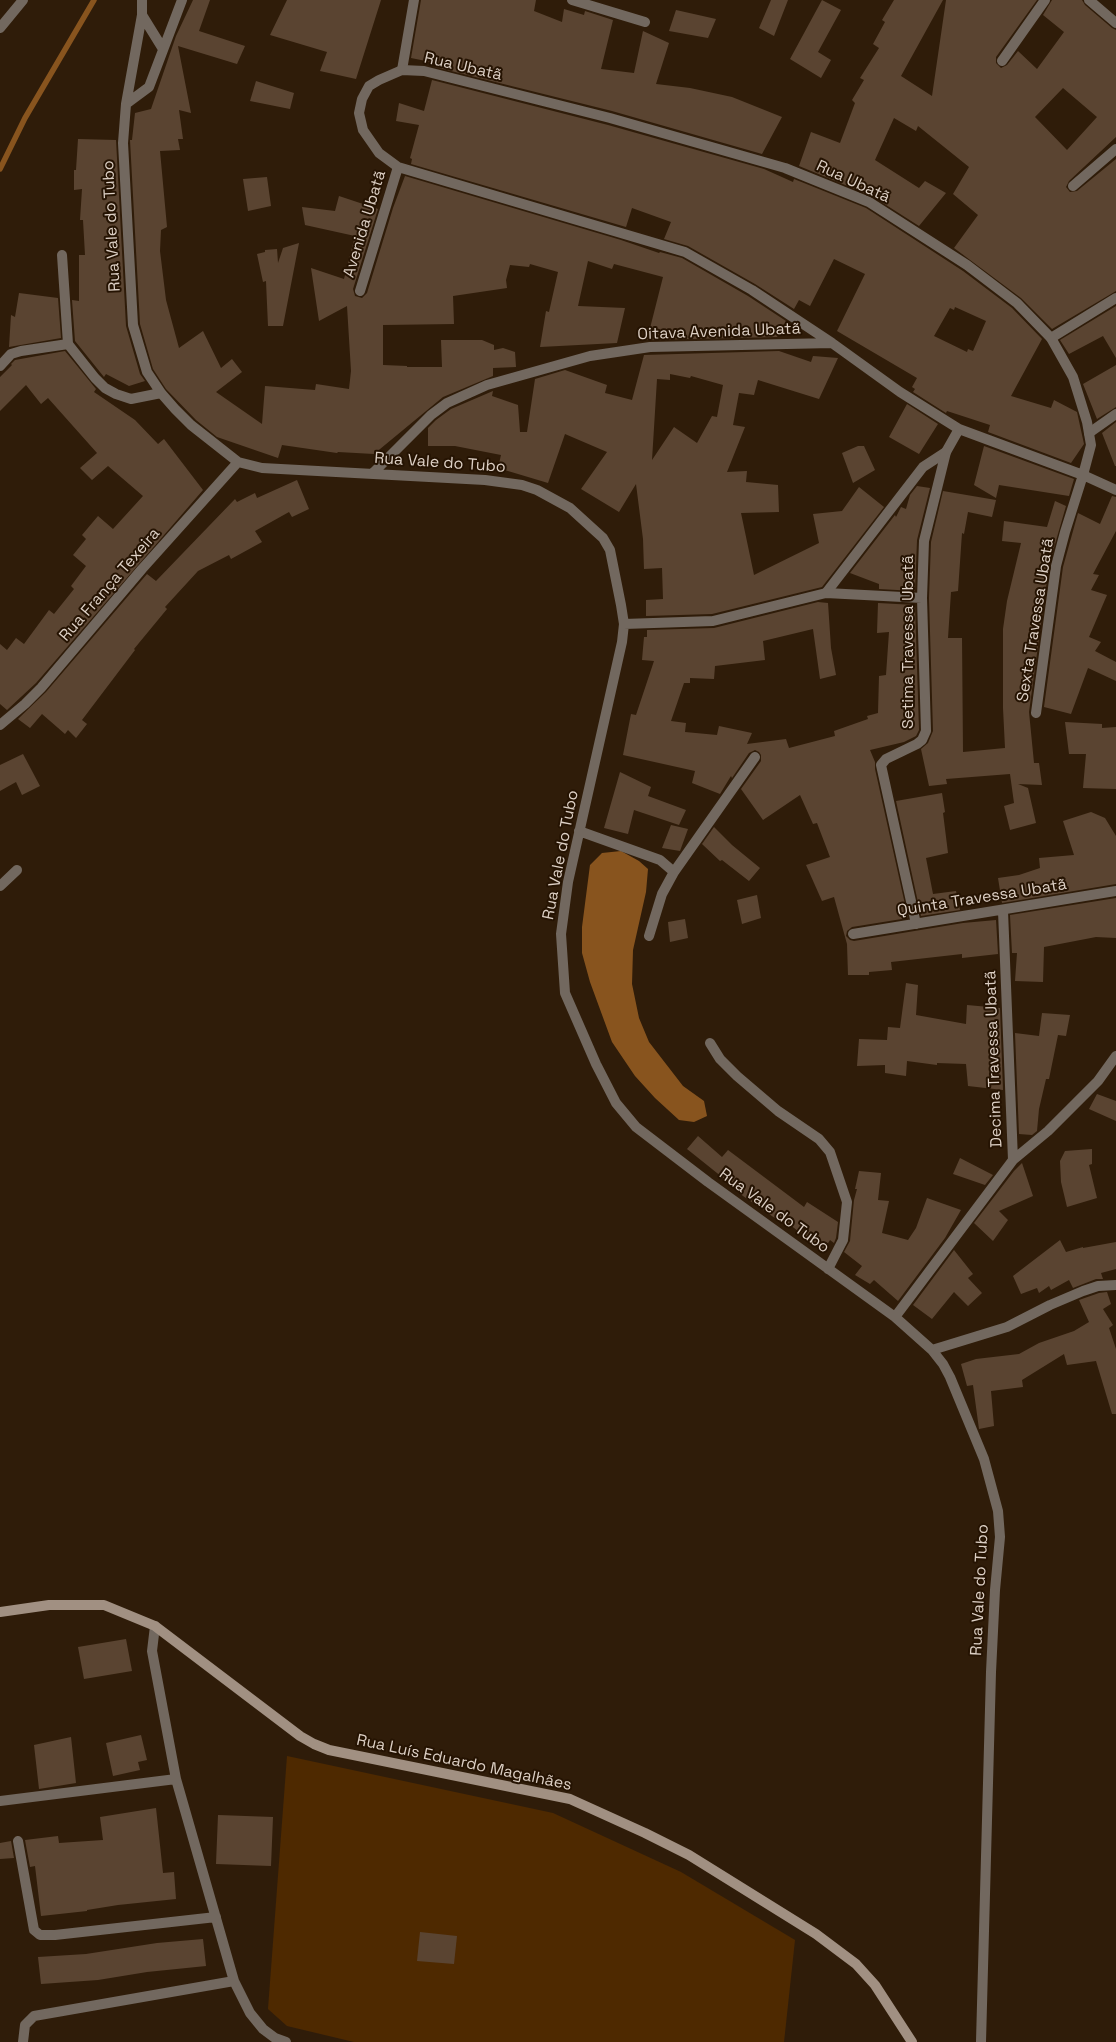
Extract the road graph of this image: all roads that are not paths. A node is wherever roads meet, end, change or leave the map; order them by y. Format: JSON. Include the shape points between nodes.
{"nodes":[{"id":1,"x":23,"y":0,"type":"edge"},
{"id":2,"x":142,"y":0,"type":"edge"},
{"id":3,"x":182,"y":0,"type":"edge"},
{"id":4,"x":414,"y":0,"type":"edge"},
{"id":5,"x":572,"y":0,"type":"edge"},
{"id":6,"x":1045,"y":0,"type":"edge"},
{"id":7,"x":1089,"y":0,"type":"edge"},
{"id":8,"x":142,"y":15,"type":"junction"},
{"id":9,"x":645,"y":22,"type":"dead end"},
{"id":10,"x":1116,"y":23,"type":"edge"},
{"id":11,"x":0,"y":28,"type":"edge"},
{"id":12,"x":163,"y":49,"type":"junction"},
{"id":13,"x":1002,"y":62,"type":"dead end"},
{"id":14,"x":402,"y":70,"type":"junction"},
{"id":15,"x":126,"y":104,"type":"junction"},
{"id":16,"x":1116,"y":149,"type":"edge"},
{"id":17,"x":398,"y":167,"type":"junction"},
{"id":18,"x":1073,"y":186,"type":"dead end"},
{"id":19,"x":62,"y":255,"type":"dead end"},
{"id":20,"x":360,"y":291,"type":"dead end"},
{"id":21,"x":1116,"y":298,"type":"edge"},
{"id":22,"x":1051,"y":338,"type":"junction"},
{"id":23,"x":832,"y":343,"type":"junction"},
{"id":24,"x":68,"y":344,"type":"junction"},
{"id":25,"x":0,"y":366,"type":"edge"},
{"id":26,"x":161,"y":393,"type":"junction"},
{"id":27,"x":1116,"y":414,"type":"edge"},
{"id":28,"x":959,"y":429,"type":"junction"},
{"id":29,"x":1089,"y":433,"type":"junction"},
{"id":30,"x":946,"y":452,"type":"junction"},
{"id":31,"x":238,"y":462,"type":"junction"},
{"id":32,"x":373,"y":473,"type":"junction"},
{"id":33,"x":1083,"y":475,"type":"junction"},
{"id":34,"x":1116,"y":490,"type":"edge"},
{"id":35,"x":826,"y":593,"type":"junction"},
{"id":36,"x":922,"y":598,"type":"junction"},
{"id":37,"x":624,"y":624,"type":"junction"},
{"id":38,"x":1036,"y":713,"type":"dead end"},
{"id":39,"x":0,"y":725,"type":"edge"},
{"id":40,"x":755,"y":757,"type":"dead end"},
{"id":41,"x":579,"y":831,"type":"junction"},
{"id":42,"x":17,"y":870,"type":"dead end"},
{"id":43,"x":674,"y":872,"type":"junction"},
{"id":44,"x":0,"y":886,"type":"edge"},
{"id":45,"x":1116,"y":891,"type":"edge"},
{"id":46,"x":1003,"y":911,"type":"junction"},
{"id":47,"x":916,"y":924,"type":"junction"},
{"id":48,"x":853,"y":934,"type":"dead end"},
{"id":49,"x":649,"y":936,"type":"dead end"},
{"id":50,"x":710,"y":1043,"type":"dead end"},
{"id":51,"x":1116,"y":1056,"type":"edge"},
{"id":52,"x":1013,"y":1160,"type":"junction"},
{"id":53,"x":828,"y":1269,"type":"junction"},
{"id":54,"x":1116,"y":1284,"type":"edge"},
{"id":55,"x":895,"y":1317,"type":"junction"},
{"id":56,"x":932,"y":1350,"type":"junction"},
{"id":57,"x":0,"y":1612,"type":"edge"},
{"id":58,"x":155,"y":1626,"type":"junction"},
{"id":59,"x":176,"y":1779,"type":"junction"},
{"id":60,"x":0,"y":1801,"type":"edge"},
{"id":61,"x":18,"y":1841,"type":"dead end"},
{"id":62,"x":216,"y":1917,"type":"junction"},
{"id":63,"x":234,"y":1981,"type":"junction"},
{"id":64,"x":23,"y":2042,"type":"edge"},
{"id":65,"x":286,"y":2042,"type":"edge"},
{"id":66,"x":912,"y":2042,"type":"edge"},
{"id":67,"x":981,"y":2042,"type":"edge"}],
"edges":[{"from":1,"to":11,"type":"street"},
{"from":2,"to":8,"type":"street","name":"Rua Vale do Tubo"},
{"from":3,"to":12,"type":"street"},
{"from":4,"to":14,"type":"street"},
{"from":5,"to":9,"type":"street"},
{"from":6,"to":13,"type":"street"},
{"from":7,"to":10,"type":"street"},
{"from":8,"to":12,"type":"street"},
{"from":8,"to":15,"type":"street","name":"Rua Vale do Tubo"},
{"from":12,"to":15,"type":"street","via":[[149,87]]},
{"from":14,"to":17,"type":"street","name":"Rua Ubatã","via":[[370,86],[362,99],[359,113],[362,130],[372,144]]},
{"from":14,"to":22,"type":"street","name":"Rua Ubatã","via":[[424,71],[610,118],[785,168],[869,202],[966,265],[1017,303]]},
{"from":15,"to":26,"type":"street","name":"Rua Vale do Tubo","via":[[123,142],[133,325],[147,372]]},
{"from":16,"to":18,"type":"street"},
{"from":17,"to":20,"type":"street","name":"Avenida Ubatã"},
{"from":17,"to":23,"type":"street","name":"Rua Ubatã","via":[[685,252],[745,286]]},
{"from":19,"to":24,"type":"street"},
{"from":21,"to":22,"type":"street"},
{"from":22,"to":29,"type":"street","name":"Rua Ubatã","via":[[1073,377]]},
{"from":23,"to":28,"type":"street","name":"Rua Ubatã"},
{"from":23,"to":32,"type":"street","name":"Oitava Avenida Ubatã","via":[[650,347],[590,356],[487,385],[447,403],[431,415]]},
{"from":24,"to":25,"type":"street","via":[[11,354]]},
{"from":24,"to":26,"type":"street","via":[[95,378],[116,394],[130,398]]},
{"from":26,"to":31,"type":"street","name":"Rua Vale do Tubo","via":[[191,425]]},
{"from":27,"to":29,"type":"street"},
{"from":28,"to":30,"type":"street","name":"Setima Travessa Ubatã"},
{"from":28,"to":33,"type":"street","name":"Rua Ubatã"},
{"from":29,"to":33,"type":"street","name":"Rua Ubatã","via":[[1091,445]]},
{"from":30,"to":35,"type":"street","via":[[923,467]]},
{"from":30,"to":36,"type":"street","name":"Setima Travessa Ubatã","via":[[924,541]]},
{"from":31,"to":32,"type":"street","name":"Rua Vale do Tubo","via":[[262,468]]},
{"from":31,"to":39,"type":"street","name":"Rua França Texeira","via":[[41,688]]},
{"from":32,"to":37,"type":"street","name":"Rua Vale do Tubo","via":[[522,485],[570,508],[603,538],[610,550]]},
{"from":33,"to":34,"type":"street","name":"Rua Ubatã"},
{"from":33,"to":38,"type":"street","name":"Sexta Travessa Ubatã","via":[[1056,566]]},
{"from":35,"to":36,"type":"street"},
{"from":35,"to":37,"type":"street","via":[[713,621]]},
{"from":36,"to":47,"type":"street","name":"Setima Travessa Ubatã","via":[[926,731],[917,744],[886,759],[881,765]]},
{"from":37,"to":41,"type":"street","name":"Rua Vale do Tubo","via":[[620,655]]},
{"from":40,"to":43,"type":"street"},
{"from":41,"to":43,"type":"street","via":[[660,860]]},
{"from":41,"to":53,"type":"street","name":"Rua Vale do Tubo","via":[[561,934],[563,982],[596,1064],[616,1103],[636,1127]]},
{"from":42,"to":44,"type":"street"},
{"from":43,"to":49,"type":"street","via":[[662,894]]},
{"from":45,"to":46,"type":"street","name":"Quinta Travessa Ubatã"},
{"from":46,"to":47,"type":"street","name":"Quinta Travessa Ubatã"},
{"from":46,"to":52,"type":"street","name":"Decima Travessa Ubatã"},
{"from":47,"to":48,"type":"street","name":"Quinta Travessa Ubatã"},
{"from":50,"to":53,"type":"street","via":[[737,1076],[778,1111],[819,1139],[830,1152],[847,1202],[843,1240]]},
{"from":51,"to":52,"type":"street","via":[[1098,1081],[1048,1131]]},
{"from":52,"to":55,"type":"street","name":"Decima Travessa Ubatã"},
{"from":53,"to":55,"type":"street","name":"Rua Vale do Tubo"},
{"from":54,"to":56,"type":"street","via":[[1083,1291],[1007,1327]]},
{"from":55,"to":56,"type":"street","name":"Rua Vale do Tubo"},
{"from":56,"to":67,"type":"street","name":"Rua Vale do Tubo","via":[[950,1377],[984,1459],[998,1511],[1000,1537],[994,1590]]},
{"from":57,"to":58,"type":"main road","name":"Rua Luís Eduardo Magalhães","via":[[49,1605],[104,1606]]},
{"from":58,"to":59,"type":"street","via":[[152,1652]]},
{"from":58,"to":66,"type":"main road","name":"Rua Luís Eduardo Magalhães","via":[[314,1744],[329,1750],[570,1799],[689,1855],[816,1934],[856,1964]]},
{"from":59,"to":60,"type":"street"},
{"from":59,"to":62,"type":"street"},
{"from":61,"to":62,"type":"street","via":[[34,1930],[40,1935]]},
{"from":62,"to":63,"type":"street"},
{"from":63,"to":64,"type":"street","via":[[34,2016],[25,2026]]},
{"from":63,"to":65,"type":"street","via":[[263,2029]]}]}
